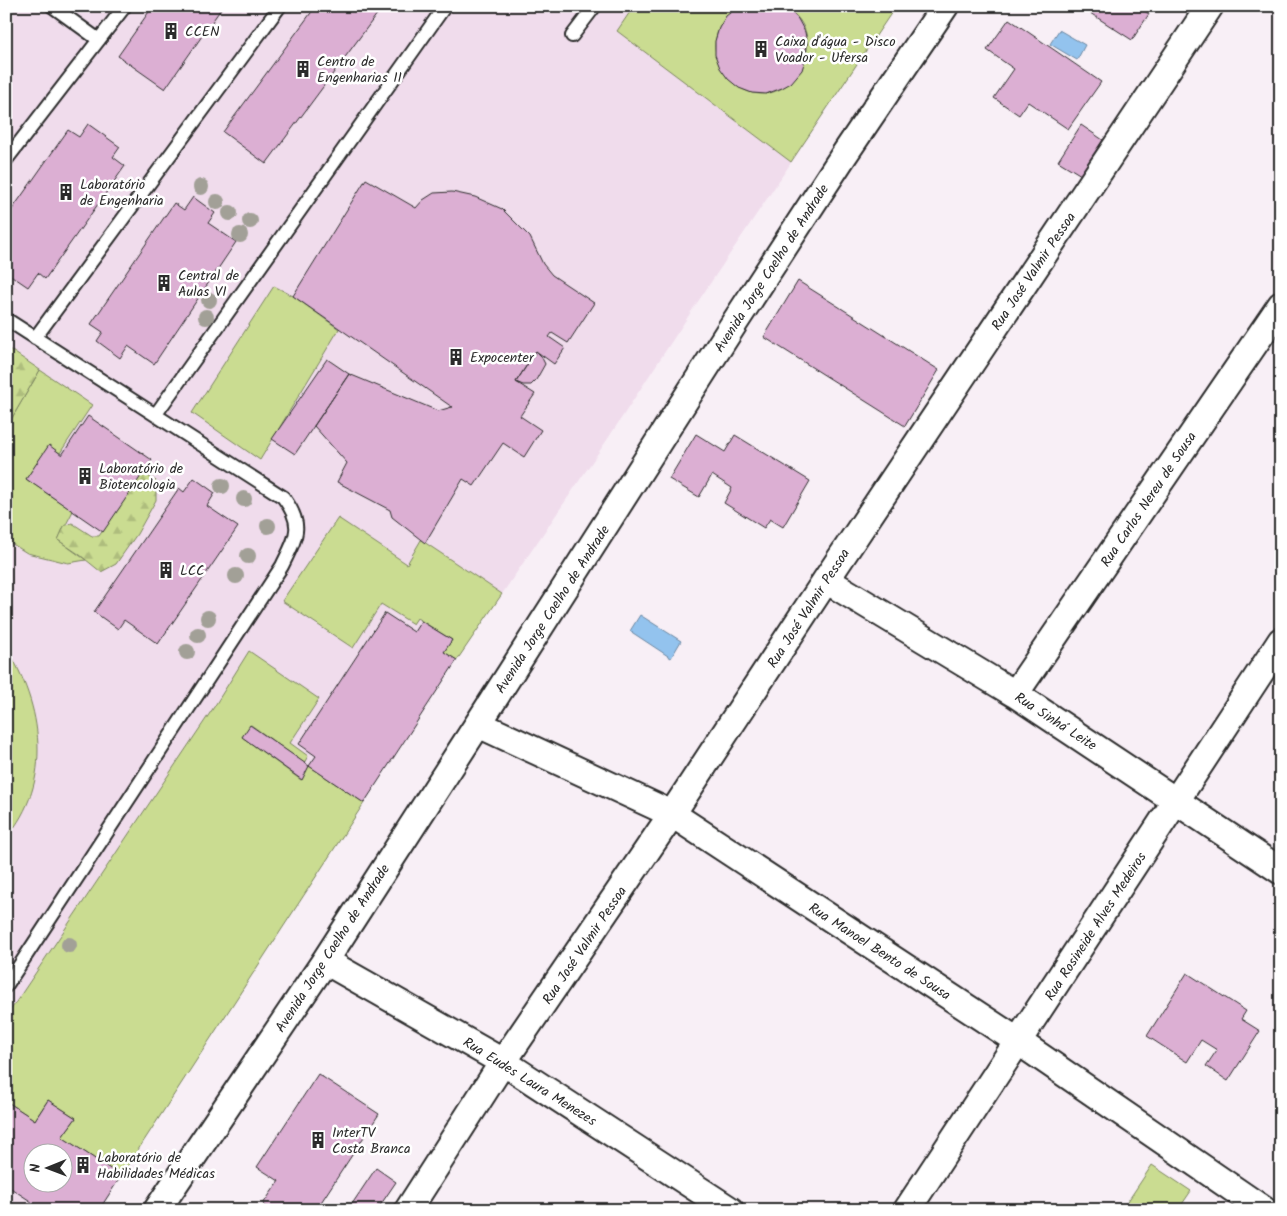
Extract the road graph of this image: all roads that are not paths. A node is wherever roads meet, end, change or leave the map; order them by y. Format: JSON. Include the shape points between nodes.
{"nodes":[{"id":1,"x":52,"y":6,"type":"edge"},
{"id":2,"x":125,"y":6,"type":"edge"},
{"id":3,"x":280,"y":6,"type":"edge"},
{"id":4,"x":446,"y":6,"type":"edge"},
{"id":5,"x":595,"y":6,"type":"edge"},
{"id":6,"x":945,"y":6,"type":"edge"},
{"id":7,"x":1210,"y":6,"type":"edge"},
{"id":8,"x":572,"y":36,"type":"dead end"},
{"id":9,"x":99,"y":40,"type":"junction"},
{"id":10,"x":6,"y":160,"type":"edge"},
{"id":11,"x":1281,"y":304,"type":"edge"},
{"id":12,"x":6,"y":319,"type":"edge"},
{"id":13,"x":35,"y":338,"type":"junction"},
{"id":14,"x":156,"y":414,"type":"junction"},
{"id":15,"x":826,"y":580,"type":"junction"},
{"id":16,"x":1281,"y":641,"type":"edge"},
{"id":17,"x":1016,"y":694,"type":"junction"},
{"id":18,"x":478,"y":724,"type":"junction"},
{"id":19,"x":1176,"y":801,"type":"junction"},
{"id":20,"x":672,"y":814,"type":"junction"},
{"id":21,"x":1281,"y":871,"type":"edge"},
{"id":22,"x":325,"y":961,"type":"junction"},
{"id":23,"x":6,"y":986,"type":"edge"},
{"id":24,"x":1019,"y":1042,"type":"junction"},
{"id":25,"x":503,"y":1062,"type":"junction"},
{"id":26,"x":157,"y":1210,"type":"edge"},
{"id":27,"x":408,"y":1210,"type":"edge"},
{"id":28,"x":730,"y":1210,"type":"edge"},
{"id":29,"x":907,"y":1210,"type":"edge"},
{"id":30,"x":1264,"y":1210,"type":"edge"}],
"edges":[{"from":1,"to":9,"type":"lane"},
{"from":2,"to":9,"type":"lane"},
{"from":3,"to":13,"type":"lane"},
{"from":4,"to":14,"type":"lane"},
{"from":5,"to":8,"type":"lane"},
{"from":6,"to":18,"type":"street","name":"Avenida Jorge Coelho de Andrade","via":[[735,322]]},
{"from":7,"to":15,"type":"street","name":"Rua José Valmir Pessoa"},
{"from":9,"to":10,"type":"lane"},
{"from":11,"to":17,"type":"street","name":"Rua Carlos Nereu de Sousa"},
{"from":12,"to":13,"type":"lane"},
{"from":13,"to":14,"type":"lane"},
{"from":14,"to":23,"type":"lane","via":[[284,497],[298,527],[282,566]]},
{"from":15,"to":17,"type":"street","name":"Rua Sinhá Leite"},
{"from":15,"to":20,"type":"street","name":"Rua José Valmir Pessoa"},
{"from":16,"to":19,"type":"street","name":"Rua Rosineide Alves Medeiros"},
{"from":17,"to":19,"type":"street","name":"Rua Sinhá Leite"},
{"from":18,"to":20,"type":"street","name":"Rua Manoel Bento de Sousa"},
{"from":18,"to":22,"type":"street","name":"Avenida Jorge Coelho de Andrade"},
{"from":19,"to":21,"type":"street","name":"Rua Sinhá Leite"},
{"from":19,"to":24,"type":"street","name":"Rua Rosineide Alves Medeiros"},
{"from":20,"to":24,"type":"street","name":"Rua Manoel Bento de Sousa"},
{"from":20,"to":25,"type":"street","name":"Rua José Valmir Pessoa"},
{"from":22,"to":25,"type":"street","name":"Rua Eudes Laura Menezes"},
{"from":22,"to":26,"type":"street","name":"Avenida Jorge Coelho de Andrade"},
{"from":24,"to":29,"type":"street","name":"Rua Rosineide Alves Medeiros"},
{"from":24,"to":30,"type":"street","name":"Rua Manoel Bento de Sousa"},
{"from":25,"to":27,"type":"street","name":"Rua José Valmir Pessoa"},
{"from":25,"to":28,"type":"street","name":"Rua Eudes Laura Menezes"}]}
